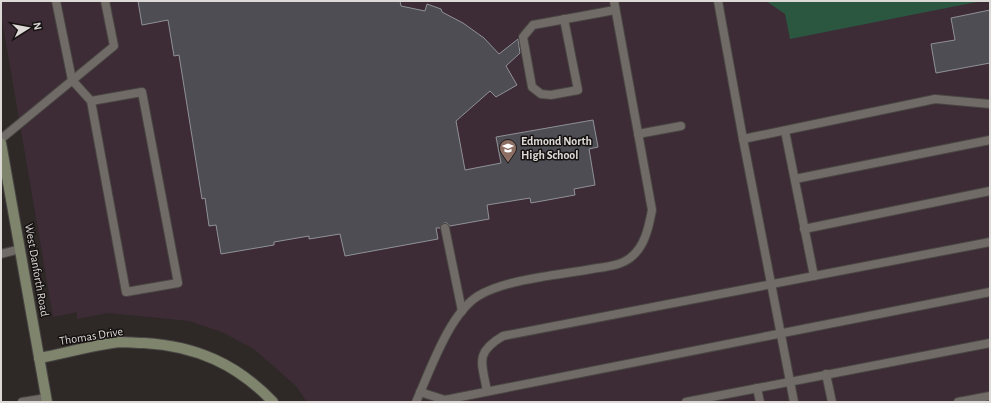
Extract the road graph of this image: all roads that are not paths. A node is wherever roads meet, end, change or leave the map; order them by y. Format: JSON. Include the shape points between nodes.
{"nodes":[{"id":1,"x":56,"y":1,"type":"edge"},
{"id":2,"x":105,"y":1,"type":"edge"},
{"id":3,"x":614,"y":1,"type":"edge"},
{"id":4,"x":718,"y":1,"type":"edge"},
{"id":5,"x":615,"y":10,"type":"junction"},
{"id":6,"x":564,"y":19,"type":"junction"},
{"id":7,"x":72,"y":80,"type":"junction"},
{"id":8,"x":91,"y":101,"type":"junction"},
{"id":9,"x":990,"y":104,"type":"edge"},
{"id":10,"x":681,"y":126,"type":"dead end"},
{"id":11,"x":786,"y":131,"type":"junction"},
{"id":12,"x":638,"y":134,"type":"junction"},
{"id":13,"x":1,"y":139,"type":"edge"},
{"id":14,"x":742,"y":139,"type":"junction"},
{"id":15,"x":990,"y":140,"type":"edge"},
{"id":16,"x":1,"y":143,"type":"edge"},
{"id":17,"x":795,"y":179,"type":"junction"},
{"id":18,"x":990,"y":191,"type":"edge"},
{"id":19,"x":445,"y":228,"type":"dead end"},
{"id":20,"x":804,"y":229,"type":"junction"},
{"id":21,"x":990,"y":242,"type":"edge"},
{"id":22,"x":20,"y":249,"type":"junction"},
{"id":23,"x":1,"y":254,"type":"edge"},
{"id":24,"x":814,"y":276,"type":"junction"},
{"id":25,"x":771,"y":284,"type":"junction"},
{"id":26,"x":990,"y":292,"type":"edge"},
{"id":27,"x":462,"y":311,"type":"junction"},
{"id":28,"x":780,"y":333,"type":"junction"},
{"id":29,"x":990,"y":343,"type":"edge"},
{"id":30,"x":39,"y":358,"type":"junction"},
{"id":31,"x":826,"y":374,"type":"junction"},
{"id":32,"x":790,"y":381,"type":"junction"},
{"id":33,"x":757,"y":388,"type":"junction"},
{"id":34,"x":487,"y":391,"type":"junction"},
{"id":35,"x":420,"y":392,"type":"junction"},
{"id":36,"x":990,"y":396,"type":"edge"},
{"id":37,"x":476,"y":398,"type":"edge"},
{"id":38,"x":47,"y":400,"type":"edge"},
{"id":39,"x":970,"y":401,"type":"edge"},
{"id":40,"x":22,"y":402,"type":"edge"},
{"id":41,"x":273,"y":402,"type":"edge"},
{"id":42,"x":416,"y":402,"type":"edge"},
{"id":43,"x":686,"y":402,"type":"edge"},
{"id":44,"x":760,"y":402,"type":"edge"},
{"id":45,"x":794,"y":402,"type":"edge"},
{"id":46,"x":832,"y":402,"type":"edge"},
{"id":47,"x":958,"y":402,"type":"edge"}],
"edges":[{"from":1,"to":7,"type":"lane"},
{"from":2,"to":7,"type":"lane","via":[[114,46]]},
{"from":3,"to":5,"type":"lane"},
{"from":4,"to":14,"type":"lane"},
{"from":5,"to":6,"type":"lane"},
{"from":5,"to":12,"type":"lane"},
{"from":6,"to":6,"type":"lane","via":[[533,25],[523,37],[532,87],[541,94],[551,95],[578,90]]},
{"from":7,"to":8,"type":"lane"},
{"from":7,"to":13,"type":"lane"},
{"from":8,"to":8,"type":"lane","via":[[126,292],[178,284],[142,92]]},
{"from":9,"to":11,"type":"lane","via":[[936,99]]},
{"from":10,"to":12,"type":"lane"},
{"from":11,"to":14,"type":"lane"},
{"from":11,"to":17,"type":"lane"},
{"from":12,"to":27,"type":"lane","via":[[652,210],[649,228],[641,245],[630,258],[612,266],[503,286],[478,296]]},
{"from":14,"to":25,"type":"lane"},
{"from":15,"to":17,"type":"lane"},
{"from":16,"to":22,"type":"main road","name":"West Danforth Road"},
{"from":17,"to":20,"type":"lane"},
{"from":18,"to":20,"type":"lane"},
{"from":19,"to":27,"type":"lane"},
{"from":20,"to":24,"type":"lane"},
{"from":21,"to":24,"type":"lane"},
{"from":22,"to":23,"type":"lane"},
{"from":22,"to":30,"type":"main road","name":"West Danforth Road"},
{"from":24,"to":25,"type":"lane"},
{"from":25,"to":28,"type":"lane"},
{"from":25,"to":34,"type":"lane","via":[[503,336],[489,344],[482,358]]},
{"from":26,"to":28,"type":"lane"},
{"from":27,"to":35,"type":"lane","via":[[453,322]]},
{"from":28,"to":32,"type":"lane"},
{"from":28,"to":34,"type":"lane"},
{"from":29,"to":31,"type":"lane"},
{"from":30,"to":38,"type":"main road","name":"West Danforth Road"},
{"from":30,"to":41,"type":"main road","name":"Thomas Drive","via":[[121,342],[165,344],[198,352],[232,367],[257,385]]},
{"from":31,"to":32,"type":"lane"},
{"from":31,"to":46,"type":"lane"},
{"from":32,"to":33,"type":"lane"},
{"from":32,"to":45,"type":"lane"},
{"from":33,"to":43,"type":"lane"},
{"from":33,"to":44,"type":"lane"},
{"from":34,"to":37,"type":"lane"},
{"from":35,"to":37,"type":"lane","via":[[445,400]]},
{"from":35,"to":42,"type":"lane"},
{"from":36,"to":39,"type":"lane"},
{"from":38,"to":40,"type":"lane"},
{"from":39,"to":47,"type":"lane"}]}
